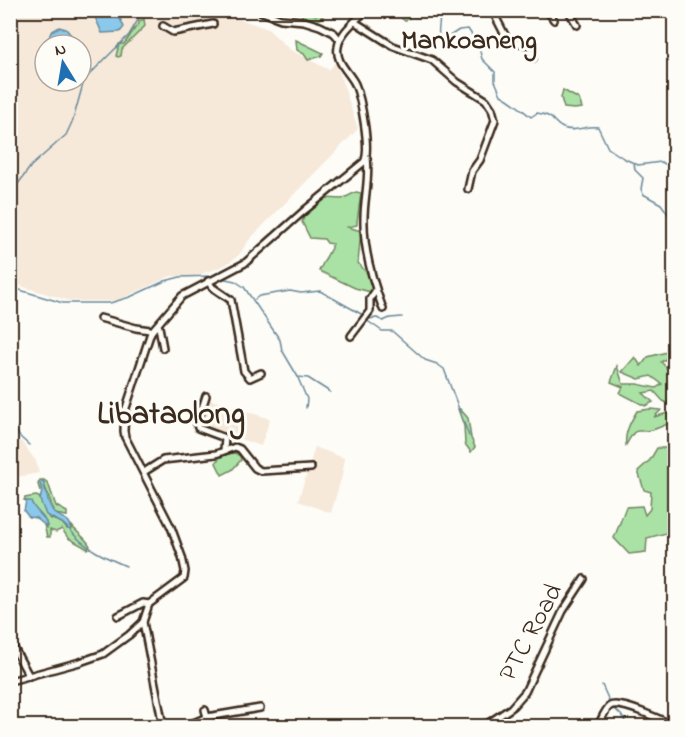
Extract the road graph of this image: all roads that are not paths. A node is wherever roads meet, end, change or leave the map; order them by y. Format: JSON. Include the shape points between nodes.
{"nodes":[{"id":1,"x":257,"y":10,"type":"edge"},
{"id":2,"x":366,"y":10,"type":"edge"},
{"id":3,"x":492,"y":10,"type":"edge"},
{"id":4,"x":547,"y":10,"type":"edge"},
{"id":5,"x":568,"y":10,"type":"edge"},
{"id":6,"x":554,"y":20,"type":"dead end"},
{"id":7,"x":355,"y":22,"type":"junction"},
{"id":8,"x":213,"y":24,"type":"dead end"},
{"id":9,"x":577,"y":25,"type":"dead end"},
{"id":10,"x":163,"y":26,"type":"dead end"},
{"id":11,"x":340,"y":40,"type":"junction"},
{"id":12,"x":533,"y":58,"type":"dead end"},
{"id":13,"x":367,"y":158,"type":"junction"},
{"id":14,"x":468,"y":189,"type":"dead end"},
{"id":15,"x":208,"y":281,"type":"junction"},
{"id":16,"x":376,"y":290,"type":"junction"},
{"id":17,"x":383,"y":309,"type":"dead end"},
{"id":18,"x":100,"y":318,"type":"dead end"},
{"id":19,"x":157,"y":326,"type":"junction"},
{"id":20,"x":151,"y":332,"type":"junction"},
{"id":21,"x":351,"y":336,"type":"dead end"},
{"id":22,"x":163,"y":348,"type":"dead end"},
{"id":23,"x":261,"y":373,"type":"dead end"},
{"id":24,"x":206,"y":396,"type":"dead end"},
{"id":25,"x":225,"y":450,"type":"junction"},
{"id":26,"x":311,"y":468,"type":"dead end"},
{"id":27,"x":144,"y":472,"type":"junction"},
{"id":28,"x":584,"y":579,"type":"dead end"},
{"id":29,"x":149,"y":604,"type":"junction"},
{"id":30,"x":10,"y":606,"type":"edge"},
{"id":31,"x":118,"y":616,"type":"dead end"},
{"id":32,"x":143,"y":622,"type":"junction"},
{"id":33,"x":10,"y":631,"type":"edge"},
{"id":34,"x":10,"y":641,"type":"edge"},
{"id":35,"x":29,"y":676,"type":"junction"},
{"id":36,"x":10,"y":681,"type":"edge"},
{"id":37,"x":260,"y":708,"type":"dead end"},
{"id":38,"x":205,"y":710,"type":"dead end"},
{"id":39,"x":207,"y":717,"type":"junction"},
{"id":40,"x":163,"y":726,"type":"edge"},
{"id":41,"x":186,"y":726,"type":"edge"},
{"id":42,"x":484,"y":726,"type":"edge"},
{"id":43,"x":598,"y":726,"type":"edge"},
{"id":44,"x":675,"y":726,"type":"edge"}],
"edges":[{"from":1,"to":11,"type":"street","via":[[320,26]]},
{"from":2,"to":7,"type":"street"},
{"from":3,"to":12,"type":"street","via":[[508,41],[529,45]]},
{"from":4,"to":6,"type":"street"},
{"from":5,"to":9,"type":"street"},
{"from":7,"to":11,"type":"street"},
{"from":7,"to":14,"type":"street","via":[[393,46],[432,60],[486,100],[495,120]]},
{"from":8,"to":10,"type":"street","via":[[173,32]]},
{"from":11,"to":13,"type":"street","via":[[337,54],[359,96]]},
{"from":13,"to":15,"type":"street","via":[[244,263]]},
{"from":13,"to":16,"type":"street","via":[[363,222]]},
{"from":15,"to":19,"type":"street","via":[[182,296]]},
{"from":15,"to":23,"type":"street","via":[[231,300],[244,371],[250,378]]},
{"from":16,"to":17,"type":"street"},
{"from":16,"to":21,"type":"street","via":[[370,299],[370,311]]},
{"from":18,"to":20,"type":"street"},
{"from":19,"to":20,"type":"street"},
{"from":19,"to":22,"type":"street"},
{"from":20,"to":27,"type":"street","via":[[124,425],[125,437]]},
{"from":24,"to":25,"type":"street","via":[[198,428],[225,438]]},
{"from":25,"to":26,"type":"street","via":[[240,449],[261,471]]},
{"from":25,"to":27,"type":"street","via":[[163,460]]},
{"from":27,"to":29,"type":"street","via":[[168,520],[185,571],[184,578]]},
{"from":28,"to":42,"type":"street","name":"PTC Road","via":[[563,611],[525,692],[512,708]]},
{"from":29,"to":31,"type":"street","via":[[143,603]]},
{"from":29,"to":32,"type":"street"},
{"from":30,"to":33,"type":"street","via":[[14,626]]},
{"from":32,"to":35,"type":"street","via":[[103,654]]},
{"from":32,"to":40,"type":"street"},
{"from":34,"to":35,"type":"street"},
{"from":35,"to":36,"type":"street"},
{"from":37,"to":39,"type":"street"},
{"from":38,"to":39,"type":"street"},
{"from":39,"to":41,"type":"street"},
{"from":43,"to":44,"type":"street","via":[[614,705]]}]}
